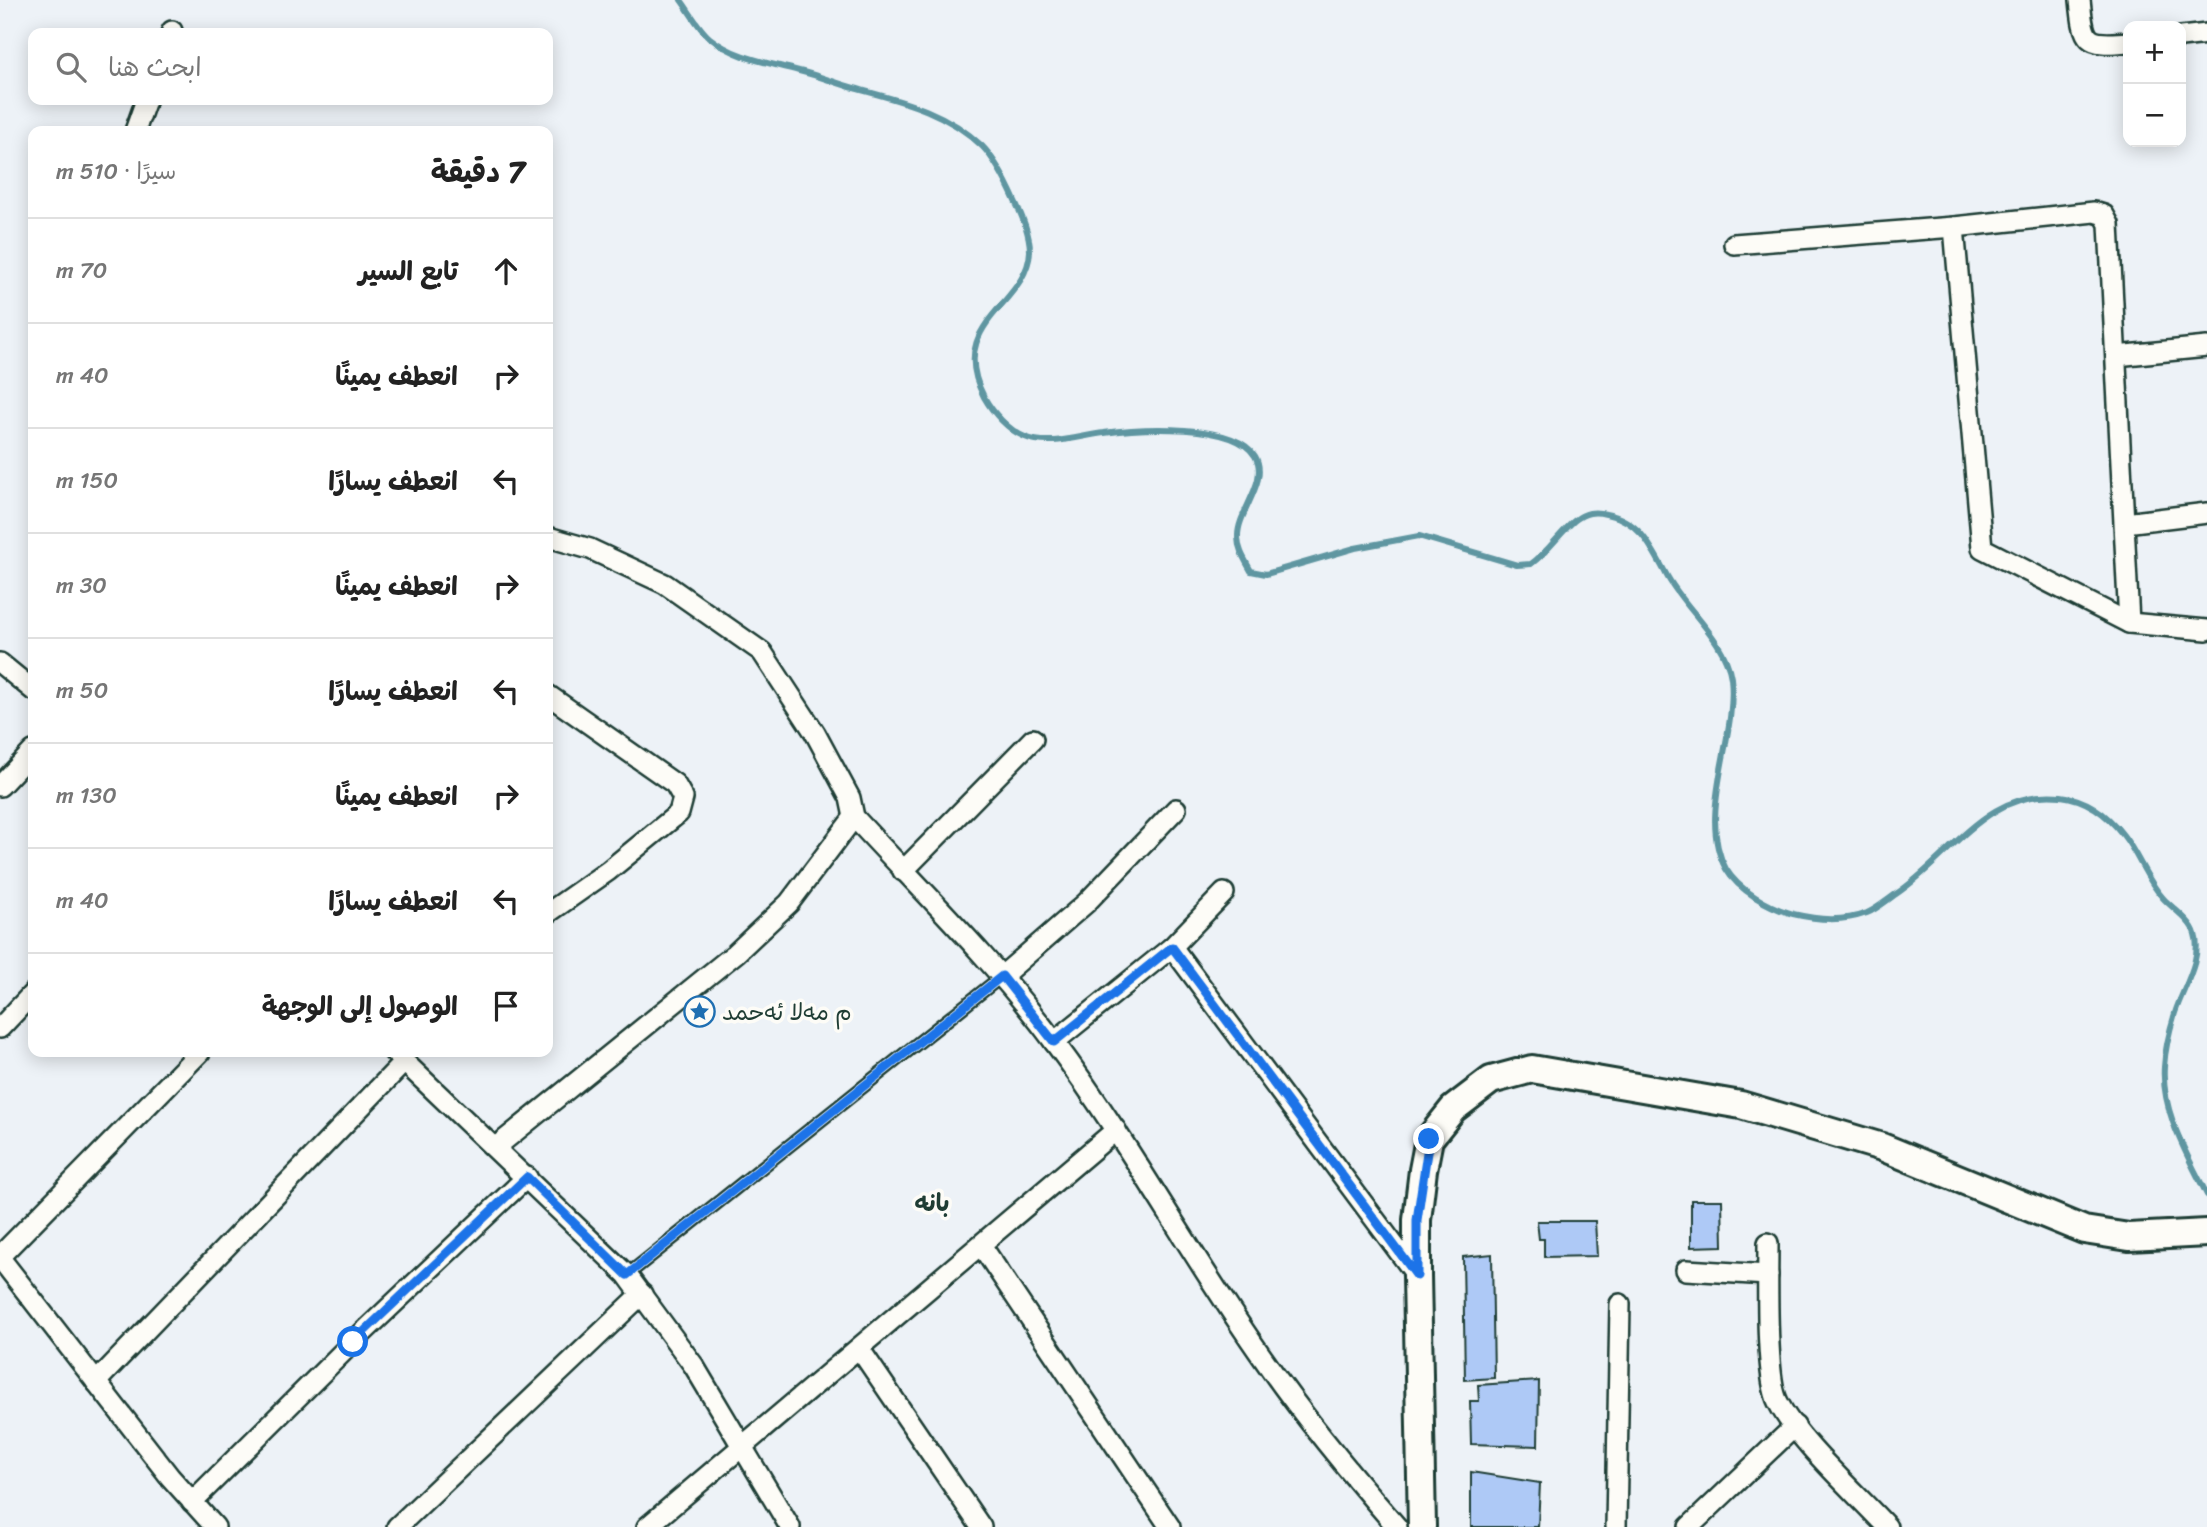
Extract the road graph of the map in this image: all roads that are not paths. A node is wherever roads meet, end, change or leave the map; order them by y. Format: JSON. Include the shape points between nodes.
{"nodes":[{"id":1,"x":2080,"y":0,"type":"edge"},
{"id":2,"x":2207,"y":34,"type":"edge"},
{"id":3,"x":2186,"y":36,"type":"edge"},
{"id":4,"x":2123,"y":42,"type":"edge"},
{"id":5,"x":144,"y":105,"type":"edge"},
{"id":6,"x":137,"y":126,"type":"edge"},
{"id":7,"x":1954,"y":228,"type":"junction"},
{"id":8,"x":1734,"y":244,"type":"dead end"},
{"id":9,"x":2207,"y":347,"type":"edge"},
{"id":10,"x":2116,"y":356,"type":"junction"},
{"id":11,"x":2207,"y":513,"type":"edge"},
{"id":12,"x":2125,"y":523,"type":"junction"},
{"id":13,"x":553,"y":538,"type":"edge"},
{"id":14,"x":2129,"y":623,"type":"junction"},
{"id":15,"x":2207,"y":630,"type":"edge"},
{"id":16,"x":0,"y":663,"type":"edge"},
{"id":17,"x":28,"y":686,"type":"edge"},
{"id":18,"x":553,"y":699,"type":"edge"},
{"id":19,"x":1033,"y":740,"type":"dead end"},
{"id":20,"x":28,"y":756,"type":"edge"},
{"id":21,"x":0,"y":786,"type":"edge"},
{"id":22,"x":1176,"y":809,"type":"dead end"},
{"id":23,"x":854,"y":817,"type":"junction"},
{"id":24,"x":903,"y":871,"type":"junction"},
{"id":25,"x":1224,"y":893,"type":"dead end"},
{"id":26,"x":553,"y":909,"type":"edge"},
{"id":27,"x":1172,"y":947,"type":"junction"},
{"id":28,"x":1002,"y":976,"type":"junction"},
{"id":29,"x":28,"y":998,"type":"edge"},
{"id":30,"x":0,"y":1028,"type":"edge"},
{"id":31,"x":1054,"y":1042,"type":"junction"},
{"id":32,"x":195,"y":1057,"type":"edge"},
{"id":33,"x":399,"y":1057,"type":"edge"},
{"id":34,"x":1116,"y":1130,"type":"junction"},
{"id":35,"x":496,"y":1147,"type":"junction"},
{"id":36,"x":527,"y":1177,"type":"junction"},
{"id":37,"x":2207,"y":1233,"type":"edge"},
{"id":38,"x":1768,"y":1243,"type":"dead end"},
{"id":39,"x":981,"y":1245,"type":"junction"},
{"id":40,"x":0,"y":1257,"type":"edge"},
{"id":41,"x":1686,"y":1270,"type":"dead end"},
{"id":42,"x":627,"y":1275,"type":"junction"},
{"id":43,"x":1768,"y":1275,"type":"junction"},
{"id":44,"x":1417,"y":1276,"type":"junction"},
{"id":45,"x":642,"y":1294,"type":"junction"},
{"id":46,"x":1620,"y":1304,"type":"dead end"},
{"id":47,"x":859,"y":1348,"type":"junction"},
{"id":48,"x":96,"y":1382,"type":"junction"},
{"id":49,"x":1795,"y":1426,"type":"junction"},
{"id":50,"x":742,"y":1448,"type":"junction"},
{"id":51,"x":192,"y":1502,"type":"junction"},
{"id":52,"x":788,"y":1526,"type":"edge"},
{"id":53,"x":215,"y":1527,"type":"edge"},
{"id":54,"x":397,"y":1527,"type":"edge"},
{"id":55,"x":647,"y":1527,"type":"edge"},
{"id":56,"x":981,"y":1527,"type":"edge"},
{"id":57,"x":1170,"y":1527,"type":"edge"},
{"id":58,"x":1397,"y":1527,"type":"edge"},
{"id":59,"x":1422,"y":1527,"type":"edge"},
{"id":60,"x":1616,"y":1527,"type":"edge"},
{"id":61,"x":1689,"y":1527,"type":"edge"},
{"id":62,"x":1887,"y":1527,"type":"edge"}],
"edges":[{"from":1,"to":4,"type":"street","via":[[2083,32],[2089,40],[2097,45]]},
{"from":2,"to":3,"type":"street"},
{"from":5,"to":6,"type":"street"},
{"from":7,"to":8,"type":"street"},
{"from":7,"to":10,"type":"street","via":[[2094,212],[2104,215],[2109,225]]},
{"from":7,"to":14,"type":"street","via":[[1982,548]]},
{"from":9,"to":10,"type":"street"},
{"from":10,"to":12,"type":"street"},
{"from":11,"to":12,"type":"street"},
{"from":12,"to":14,"type":"street"},
{"from":13,"to":23,"type":"street","via":[[590,549],[665,584],[762,652],[821,744],[850,798]]},
{"from":14,"to":15,"type":"street"},
{"from":16,"to":17,"type":"street"},
{"from":18,"to":26,"type":"street","via":[[675,784],[683,798],[679,813]]},
{"from":19,"to":24,"type":"street"},
{"from":20,"to":21,"type":"street"},
{"from":22,"to":28,"type":"street","via":[[1086,903]]},
{"from":23,"to":24,"type":"street"},
{"from":23,"to":35,"type":"street","via":[[789,903],[736,953]]},
{"from":24,"to":28,"type":"street"},
{"from":25,"to":27,"type":"street"},
{"from":27,"to":31,"type":"street"},
{"from":27,"to":44,"type":"street"},
{"from":28,"to":31,"type":"street"},
{"from":28,"to":42,"type":"lane"},
{"from":29,"to":30,"type":"street"},
{"from":31,"to":34,"type":"street"},
{"from":32,"to":40,"type":"street"},
{"from":33,"to":35,"type":"street","via":[[457,1116]]},
{"from":33,"to":48,"type":"street"},
{"from":34,"to":39,"type":"street"},
{"from":34,"to":58,"type":"street","via":[[1264,1360],[1332,1452]]},
{"from":35,"to":36,"type":"street"},
{"from":36,"to":42,"type":"street"},
{"from":36,"to":51,"type":"street"},
{"from":37,"to":44,"type":"street","via":[[2129,1237],[2084,1230],[1882,1147],[1741,1105],[1532,1069],[1491,1080],[1453,1109],[1429,1139],[1417,1220]]},
{"from":38,"to":43,"type":"street"},
{"from":39,"to":47,"type":"street"},
{"from":39,"to":57,"type":"street"},
{"from":40,"to":48,"type":"street"},
{"from":41,"to":43,"type":"street"},
{"from":42,"to":45,"type":"street"},
{"from":43,"to":49,"type":"street","via":[[1771,1369],[1777,1401]]},
{"from":44,"to":59,"type":"street"},
{"from":45,"to":50,"type":"street","via":[[694,1366]]},
{"from":45,"to":54,"type":"street"},
{"from":46,"to":60,"type":"street"},
{"from":47,"to":50,"type":"street"},
{"from":47,"to":56,"type":"street"},
{"from":48,"to":51,"type":"street"},
{"from":49,"to":61,"type":"street"},
{"from":49,"to":62,"type":"street"},
{"from":50,"to":52,"type":"street"},
{"from":50,"to":55,"type":"street"},
{"from":51,"to":53,"type":"street"}]}
